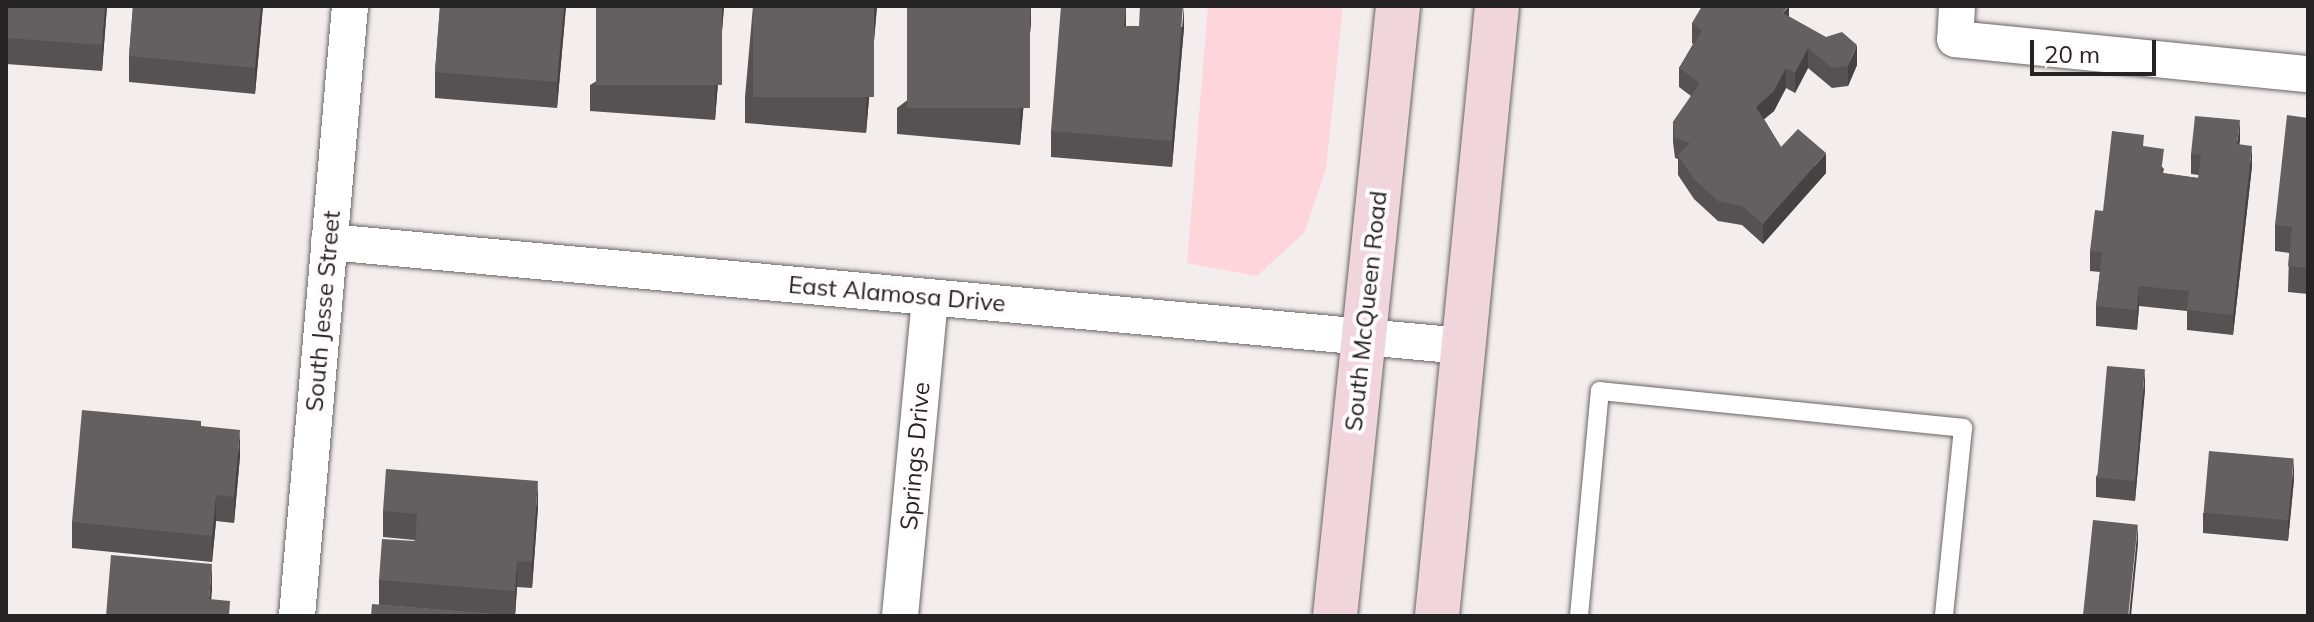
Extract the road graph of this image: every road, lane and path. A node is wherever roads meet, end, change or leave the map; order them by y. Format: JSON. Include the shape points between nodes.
{"nodes":[{"id":1,"x":350,"y":6,"type":"edge"},
{"id":2,"x":1398,"y":6,"type":"edge"},
{"id":3,"x":1497,"y":6,"type":"edge"},
{"id":4,"x":1956,"y":23,"type":"edge"},
{"id":5,"x":2308,"y":74,"type":"edge"},
{"id":6,"x":329,"y":242,"type":"junction"},
{"id":7,"x":930,"y":297,"type":"junction"},
{"id":8,"x":1362,"y":336,"type":"junction"},
{"id":9,"x":1464,"y":346,"type":"junction"},
{"id":10,"x":297,"y":616,"type":"edge"},
{"id":11,"x":900,"y":616,"type":"edge"},
{"id":12,"x":1335,"y":616,"type":"edge"},
{"id":13,"x":1437,"y":616,"type":"edge"},
{"id":14,"x":1579,"y":616,"type":"edge"},
{"id":15,"x":1944,"y":616,"type":"edge"}],
"edges":[{"from":1,"to":6,"type":"street","name":"South Jesse Street"},
{"from":2,"to":8,"type":"main road","name":"South McQueen Road"},
{"from":3,"to":9,"type":"main road"},
{"from":4,"to":5,"type":"street"},
{"from":6,"to":7,"type":"street","name":"East Alamosa Drive"},
{"from":6,"to":10,"type":"street","name":"South Jesse Street"},
{"from":7,"to":8,"type":"street","name":"East Alamosa Drive"},
{"from":7,"to":11,"type":"street","name":"Springs Drive"},
{"from":8,"to":9,"type":"street","name":"East Alamosa Drive"},
{"from":8,"to":12,"type":"main road","name":"South McQueen Road"},
{"from":9,"to":13,"type":"main road"},
{"from":14,"to":15,"type":"lane","via":[[1600,391],[1963,428]]}]}
